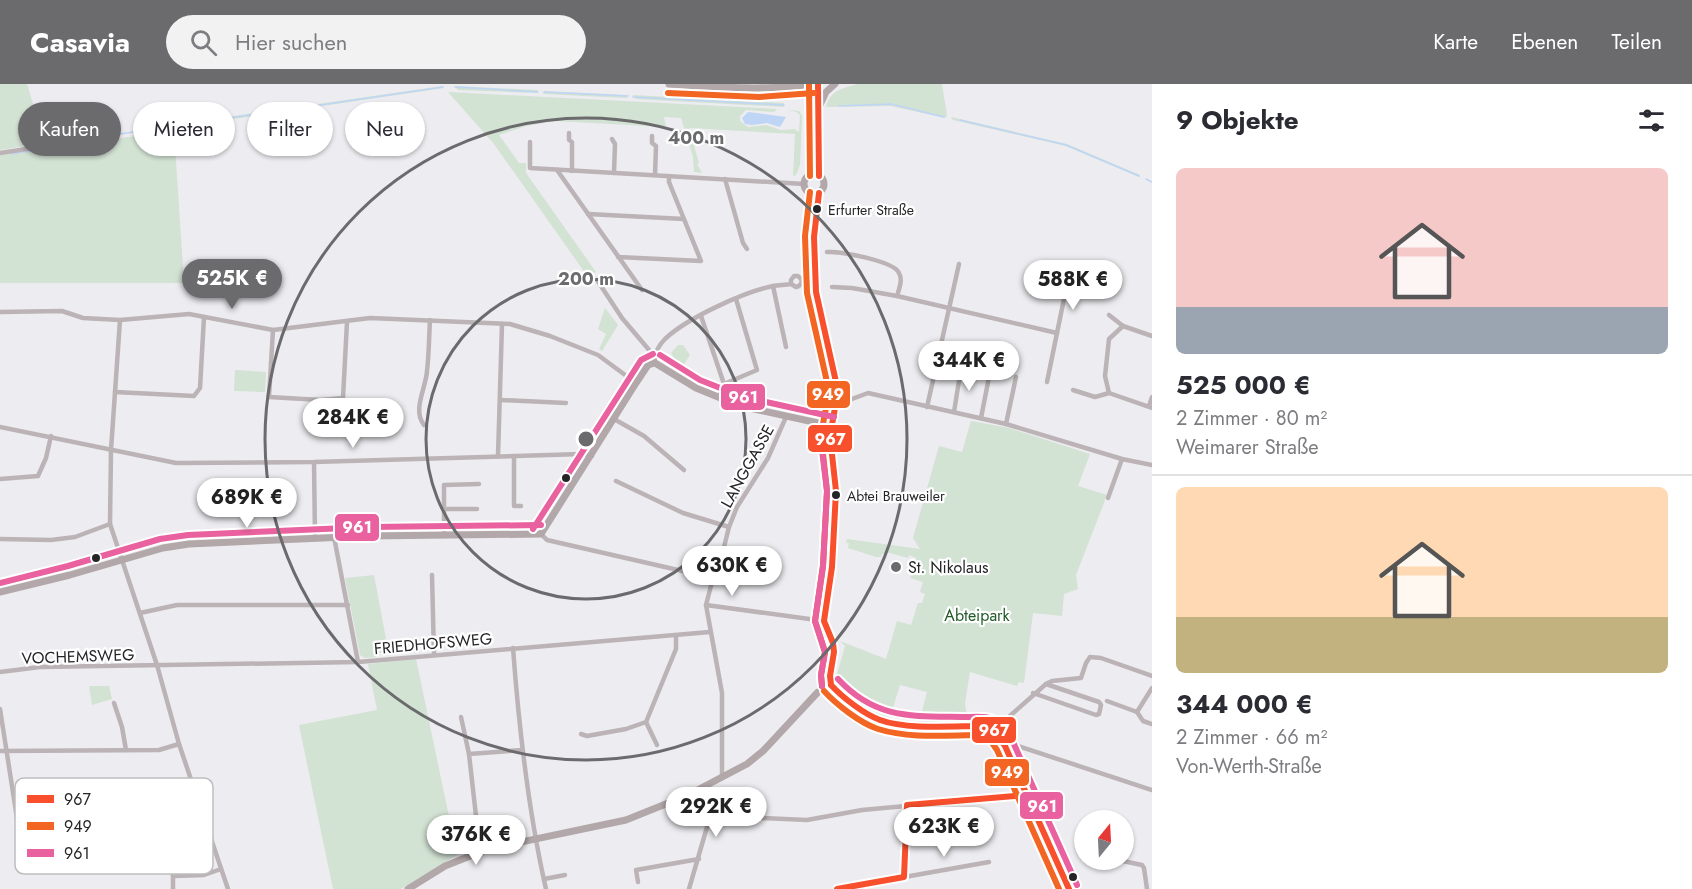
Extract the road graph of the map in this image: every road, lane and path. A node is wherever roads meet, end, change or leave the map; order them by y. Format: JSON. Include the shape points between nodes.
{"nodes":[{"id":1,"x":669,"y":84,"type":"edge"},
{"id":2,"x":811,"y":84,"type":"edge"},
{"id":3,"x":818,"y":84,"type":"edge"},
{"id":4,"x":835,"y":84,"type":"edge"},
{"id":5,"x":818,"y":110,"type":"junction"},
{"id":6,"x":569,"y":133,"type":"dead end"},
{"id":7,"x":652,"y":136,"type":"dead end"},
{"id":8,"x":612,"y":139,"type":"dead end"},
{"id":9,"x":530,"y":142,"type":"dead end"},
{"id":10,"x":18,"y":150,"type":"edge"},
{"id":11,"x":0,"y":153,"type":"edge"},
{"id":12,"x":557,"y":170,"type":"junction"},
{"id":13,"x":572,"y":171,"type":"junction"},
{"id":14,"x":614,"y":173,"type":"junction"},
{"id":15,"x":655,"y":175,"type":"junction"},
{"id":16,"x":815,"y":175,"type":"junction"},
{"id":17,"x":669,"y":176,"type":"junction"},
{"id":18,"x":725,"y":179,"type":"junction"},
{"id":19,"x":804,"y":184,"type":"junction"},
{"id":20,"x":810,"y":193,"type":"junction"},
{"id":21,"x":819,"y":193,"type":"junction"},
{"id":22,"x":588,"y":214,"type":"junction"},
{"id":23,"x":684,"y":219,"type":"junction"},
{"id":24,"x":813,"y":237,"type":"junction"},
{"id":25,"x":747,"y":249,"type":"dead end"},
{"id":26,"x":827,"y":252,"type":"dead end"},
{"id":27,"x":618,"y":257,"type":"junction"},
{"id":28,"x":959,"y":264,"type":"dead end"},
{"id":29,"x":597,"y":280,"type":"dead end"},
{"id":30,"x":791,"y":284,"type":"dead end"},
{"id":31,"x":1067,"y":284,"type":"dead end"},
{"id":32,"x":773,"y":286,"type":"junction"},
{"id":33,"x":832,"y":287,"type":"dead end"},
{"id":34,"x":642,"y":290,"type":"dead end"},
{"id":35,"x":897,"y":296,"type":"junction"},
{"id":36,"x":736,"y":299,"type":"junction"},
{"id":37,"x":948,"y":308,"type":"junction"},
{"id":38,"x":0,"y":312,"type":"edge"},
{"id":39,"x":1109,"y":315,"type":"dead end"},
{"id":40,"x":701,"y":316,"type":"junction"},
{"id":41,"x":204,"y":317,"type":"junction"},
{"id":42,"x":120,"y":320,"type":"junction"},
{"id":43,"x":430,"y":320,"type":"junction"},
{"id":44,"x":347,"y":322,"type":"junction"},
{"id":45,"x":502,"y":324,"type":"junction"},
{"id":46,"x":1123,"y":326,"type":"junction"},
{"id":47,"x":273,"y":330,"type":"junction"},
{"id":48,"x":1056,"y":333,"type":"junction"},
{"id":49,"x":1152,"y":336,"type":"edge"},
{"id":50,"x":786,"y":347,"type":"dead end"},
{"id":51,"x":655,"y":360,"type":"junction"},
{"id":52,"x":961,"y":368,"type":"dead end"},
{"id":53,"x":990,"y":372,"type":"dead end"},
{"id":54,"x":1016,"y":377,"type":"dead end"},
{"id":55,"x":1047,"y":382,"type":"dead end"},
{"id":56,"x":636,"y":383,"type":"junction"},
{"id":57,"x":724,"y":384,"type":"junction"},
{"id":58,"x":1073,"y":390,"type":"dead end"},
{"id":59,"x":115,"y":392,"type":"junction"},
{"id":60,"x":1109,"y":393,"type":"junction"},
{"id":61,"x":718,"y":397,"type":"junction"},
{"id":62,"x":1152,"y":397,"type":"edge"},
{"id":63,"x":838,"y":399,"type":"junction"},
{"id":64,"x":501,"y":400,"type":"junction"},
{"id":65,"x":566,"y":403,"type":"dead end"},
{"id":66,"x":927,"y":407,"type":"junction"},
{"id":67,"x":1151,"y":407,"type":"edge"},
{"id":68,"x":954,"y":412,"type":"junction"},
{"id":69,"x":786,"y":417,"type":"junction"},
{"id":70,"x":981,"y":418,"type":"junction"},
{"id":71,"x":614,"y":419,"type":"junction"},
{"id":72,"x":1006,"y":424,"type":"junction"},
{"id":73,"x":424,"y":425,"type":"dead end"},
{"id":74,"x":832,"y":426,"type":"junction"},
{"id":75,"x":0,"y":427,"type":"edge"},
{"id":76,"x":51,"y":436,"type":"junction"},
{"id":77,"x":111,"y":450,"type":"junction"},
{"id":78,"x":498,"y":456,"type":"junction"},
{"id":79,"x":514,"y":456,"type":"junction"},
{"id":80,"x":591,"y":456,"type":"junction"},
{"id":81,"x":1122,"y":459,"type":"junction"},
{"id":82,"x":314,"y":462,"type":"junction"},
{"id":83,"x":1152,"y":465,"type":"edge"},
{"id":84,"x":684,"y":470,"type":"dead end"},
{"id":85,"x":0,"y":479,"type":"edge"},
{"id":86,"x":616,"y":481,"type":"dead end"},
{"id":87,"x":478,"y":484,"type":"dead end"},
{"id":88,"x":1108,"y":498,"type":"dead end"},
{"id":89,"x":521,"y":506,"type":"dead end"},
{"id":90,"x":477,"y":508,"type":"dead end"},
{"id":91,"x":445,"y":509,"type":"junction"},
{"id":92,"x":110,"y":524,"type":"junction"},
{"id":93,"x":729,"y":526,"type":"junction"},
{"id":94,"x":541,"y":534,"type":"junction"},
{"id":95,"x":444,"y":536,"type":"junction"},
{"id":96,"x":334,"y":537,"type":"junction"},
{"id":97,"x":315,"y":538,"type":"junction"},
{"id":98,"x":0,"y":539,"type":"edge"},
{"id":99,"x":121,"y":560,"type":"junction"},
{"id":100,"x":432,"y":575,"type":"dead end"},
{"id":101,"x":713,"y":578,"type":"junction"},
{"id":102,"x":0,"y":592,"type":"edge"},
{"id":103,"x":348,"y":605,"type":"junction"},
{"id":104,"x":706,"y":605,"type":"junction"},
{"id":105,"x":140,"y":613,"type":"junction"},
{"id":106,"x":824,"y":621,"type":"junction"},
{"id":107,"x":710,"y":632,"type":"junction"},
{"id":108,"x":676,"y":636,"type":"junction"},
{"id":109,"x":513,"y":648,"type":"junction"},
{"id":110,"x":434,"y":655,"type":"junction"},
{"id":111,"x":357,"y":662,"type":"junction"},
{"id":112,"x":157,"y":665,"type":"junction"},
{"id":113,"x":0,"y":672,"type":"edge"},
{"id":114,"x":1152,"y":676,"type":"edge"},
{"id":115,"x":1048,"y":685,"type":"junction"},
{"id":116,"x":831,"y":686,"type":"junction"},
{"id":117,"x":1152,"y":688,"type":"edge"},
{"id":118,"x":1034,"y":693,"type":"junction"},
{"id":119,"x":1041,"y":697,"type":"junction"},
{"id":120,"x":1107,"y":701,"type":"dead end"},
{"id":121,"x":114,"y":702,"type":"dead end"},
{"id":122,"x":0,"y":709,"type":"edge"},
{"id":123,"x":1137,"y":712,"type":"junction"},
{"id":124,"x":461,"y":717,"type":"dead end"},
{"id":125,"x":646,"y":722,"type":"junction"},
{"id":126,"x":1152,"y":724,"type":"edge"},
{"id":127,"x":994,"y":730,"type":"junction"},
{"id":128,"x":581,"y":734,"type":"dead end"},
{"id":129,"x":179,"y":744,"type":"junction"},
{"id":130,"x":657,"y":745,"type":"dead end"},
{"id":131,"x":1005,"y":746,"type":"junction"},
{"id":132,"x":126,"y":750,"type":"junction"},
{"id":133,"x":522,"y":750,"type":"junction"},
{"id":134,"x":3,"y":752,"type":"edge"},
{"id":135,"x":469,"y":754,"type":"junction"},
{"id":136,"x":723,"y":777,"type":"junction"},
{"id":137,"x":190,"y":778,"type":"edge"},
{"id":138,"x":708,"y":786,"type":"junction"},
{"id":139,"x":1152,"y":790,"type":"edge"},
{"id":140,"x":1027,"y":795,"type":"junction"},
{"id":141,"x":908,"y":805,"type":"junction"},
{"id":142,"x":15,"y":815,"type":"edge"},
{"id":143,"x":476,"y":816,"type":"dead end"},
{"id":144,"x":761,"y":818,"type":"dead end"},
{"id":145,"x":535,"y":838,"type":"junction"},
{"id":146,"x":213,"y":845,"type":"edge"},
{"id":147,"x":699,"y":859,"type":"junction"},
{"id":148,"x":989,"y":862,"type":"dead end"},
{"id":149,"x":1134,"y":863,"type":"edge"},
{"id":150,"x":221,"y":869,"type":"junction"},
{"id":151,"x":213,"y":872,"type":"edge"},
{"id":152,"x":207,"y":874,"type":"edge"},
{"id":153,"x":565,"y":875,"type":"dead end"},
{"id":154,"x":173,"y":876,"type":"joint"},
{"id":155,"x":904,"y":877,"type":"junction"},
{"id":156,"x":544,"y":879,"type":"junction"},
{"id":157,"x":639,"y":882,"type":"dead end"},
{"id":158,"x":173,"y":889,"type":"edge"},
{"id":159,"x":228,"y":889,"type":"edge"},
{"id":160,"x":408,"y":889,"type":"edge"},
{"id":161,"x":546,"y":889,"type":"edge"},
{"id":162,"x":688,"y":889,"type":"edge"},
{"id":163,"x":837,"y":889,"type":"edge"},
{"id":164,"x":1069,"y":889,"type":"edge"},
{"id":165,"x":1147,"y":889,"type":"edge"}],
"edges":[{"from":1,"to":2,"type":"street","via":[[751,88]]},
{"from":2,"to":16,"type":"street"},
{"from":3,"to":5,"type":"street"},
{"from":4,"to":5,"type":"street","via":[[826,92]]},
{"from":5,"to":16,"type":"street"},
{"from":6,"to":13,"type":"street"},
{"from":7,"to":15,"type":"street","via":[[656,146]]},
{"from":8,"to":14,"type":"street"},
{"from":9,"to":12,"type":"street","via":[[530,168]]},
{"from":10,"to":11,"type":"street"},
{"from":12,"to":13,"type":"street"},
{"from":12,"to":22,"type":"street"},
{"from":13,"to":14,"type":"street"},
{"from":14,"to":15,"type":"street"},
{"from":15,"to":17,"type":"street"},
{"from":16,"to":19,"type":"street"},
{"from":16,"to":21,"type":"street","via":[[824,183]]},
{"from":17,"to":18,"type":"street"},
{"from":17,"to":23,"type":"street"},
{"from":18,"to":19,"type":"street"},
{"from":18,"to":25,"type":"street"},
{"from":19,"to":20,"type":"street"},
{"from":20,"to":21,"type":"street"},
{"from":20,"to":24,"type":"street"},
{"from":21,"to":24,"type":"street"},
{"from":22,"to":23,"type":"street"},
{"from":22,"to":27,"type":"street"},
{"from":23,"to":27,"type":"street","via":[[700,261]]},
{"from":24,"to":63,"type":"street","via":[[816,292]]},
{"from":26,"to":35,"type":"street","via":[[892,266],[901,280]]},
{"from":27,"to":34,"type":"street"},
{"from":28,"to":37,"type":"street"},
{"from":29,"to":51,"type":"street"},
{"from":30,"to":32,"type":"street"},
{"from":31,"to":48,"type":"street"},
{"from":32,"to":36,"type":"street"},
{"from":32,"to":50,"type":"street"},
{"from":33,"to":35,"type":"street"},
{"from":35,"to":37,"type":"street"},
{"from":36,"to":40,"type":"street"},
{"from":36,"to":57,"type":"street","via":[[757,369]]},
{"from":37,"to":48,"type":"street"},
{"from":37,"to":66,"type":"street"},
{"from":38,"to":42,"type":"street","via":[[62,311],[83,318]]},
{"from":39,"to":46,"type":"street"},
{"from":40,"to":51,"type":"street","via":[[665,339]]},
{"from":40,"to":57,"type":"street"},
{"from":41,"to":42,"type":"street","via":[[189,314]]},
{"from":41,"to":47,"type":"street"},
{"from":41,"to":59,"type":"street","via":[[200,387],[194,396]]},
{"from":42,"to":59,"type":"street"},
{"from":43,"to":44,"type":"street","via":[[380,318]]},
{"from":43,"to":45,"type":"street"},
{"from":43,"to":73,"type":"street","via":[[426,382],[420,396],[420,419]]},
{"from":44,"to":47,"type":"street"},
{"from":44,"to":47,"type":"street","via":[[343,398],[269,397]]},
{"from":45,"to":56,"type":"street","via":[[522,326],[588,351]]},
{"from":45,"to":64,"type":"street"},
{"from":46,"to":49,"type":"street"},
{"from":46,"to":60,"type":"street","via":[[1109,339],[1105,376]]},
{"from":48,"to":55,"type":"street"},
{"from":51,"to":56,"type":"street"},
{"from":51,"to":61,"type":"street","via":[[696,388]]},
{"from":52,"to":68,"type":"street"},
{"from":53,"to":70,"type":"street"},
{"from":54,"to":72,"type":"street"},
{"from":56,"to":71,"type":"street"},
{"from":57,"to":61,"type":"street"},
{"from":58,"to":60,"type":"street","via":[[1095,397]]},
{"from":59,"to":77,"type":"street"},
{"from":60,"to":67,"type":"street"},
{"from":61,"to":69,"type":"street"},
{"from":62,"to":67,"type":"street"},
{"from":63,"to":66,"type":"street","via":[[868,393]]},
{"from":63,"to":74,"type":"street"},
{"from":64,"to":65,"type":"street"},
{"from":64,"to":78,"type":"street"},
{"from":66,"to":68,"type":"street"},
{"from":68,"to":70,"type":"street"},
{"from":69,"to":74,"type":"street"},
{"from":69,"to":93,"type":"street","name":"LANGGASSE","via":[[768,458],[747,488]]},
{"from":70,"to":72,"type":"street"},
{"from":71,"to":80,"type":"street"},
{"from":71,"to":84,"type":"street","via":[[644,436]]},
{"from":72,"to":81,"type":"street"},
{"from":74,"to":106,"type":"street","via":[[836,491],[832,567]]},
{"from":75,"to":76,"type":"street"},
{"from":76,"to":77,"type":"street"},
{"from":76,"to":85,"type":"street","via":[[38,476]]},
{"from":77,"to":82,"type":"street","via":[[176,463]]},
{"from":77,"to":92,"type":"street"},
{"from":78,"to":79,"type":"street"},
{"from":78,"to":82,"type":"street"},
{"from":79,"to":80,"type":"street"},
{"from":79,"to":89,"type":"street","via":[[514,506]]},
{"from":80,"to":94,"type":"street"},
{"from":81,"to":83,"type":"street"},
{"from":81,"to":88,"type":"street"},
{"from":82,"to":97,"type":"street"},
{"from":86,"to":93,"type":"street","name":"LANGGASSE","via":[[683,513]]},
{"from":87,"to":91,"type":"street","via":[[444,485]]},
{"from":90,"to":91,"type":"street"},
{"from":91,"to":95,"type":"street"},
{"from":92,"to":98,"type":"street","via":[[75,537]]},
{"from":92,"to":99,"type":"street"},
{"from":93,"to":101,"type":"street","name":"LANGGASSE"},
{"from":94,"to":95,"type":"street"},
{"from":94,"to":101,"type":"street","via":[[548,540]]},
{"from":95,"to":96,"type":"street"},
{"from":96,"to":97,"type":"street"},
{"from":96,"to":103,"type":"street"},
{"from":97,"to":99,"type":"street","via":[[189,544]]},
{"from":99,"to":102,"type":"street"},
{"from":99,"to":105,"type":"street"},
{"from":100,"to":110,"type":"street"},
{"from":101,"to":104,"type":"street","name":"LANGGASSE"},
{"from":103,"to":105,"type":"street","via":[[177,605]]},
{"from":103,"to":111,"type":"street"},
{"from":104,"to":106,"type":"street"},
{"from":104,"to":107,"type":"street"},
{"from":105,"to":112,"type":"street"},
{"from":106,"to":116,"type":"street","via":[[834,652]]},
{"from":107,"to":108,"type":"street","name":"FRIEDHOFSWEG"},
{"from":107,"to":136,"type":"street","via":[[722,693]]},
{"from":108,"to":109,"type":"street","name":"FRIEDHOFSWEG"},
{"from":108,"to":125,"type":"street","via":[[676,649]]},
{"from":109,"to":110,"type":"street","name":"FRIEDHOFSWEG"},
{"from":109,"to":133,"type":"street"},
{"from":110,"to":111,"type":"street","name":"FRIEDHOFSWEG"},
{"from":111,"to":112,"type":"street","name":"FRIEDHOFSWEG"},
{"from":112,"to":113,"type":"street","name":"VOCHEMSWEG","via":[[40,667]]},
{"from":112,"to":129,"type":"street"},
{"from":114,"to":115,"type":"street","via":[[1090,657],[1081,678]]},
{"from":115,"to":118,"type":"street"},
{"from":115,"to":119,"type":"street"},
{"from":115,"to":119,"type":"street","via":[[1099,702],[1099,714]]},
{"from":116,"to":127,"type":"street","via":[[880,720],[906,725],[983,726]]},
{"from":116,"to":136,"type":"street","via":[[818,692],[763,751]]},
{"from":117,"to":123,"type":"street"},
{"from":118,"to":119,"type":"street"},
{"from":118,"to":127,"type":"street"},
{"from":120,"to":123,"type":"street"},
{"from":121,"to":132,"type":"street"},
{"from":122,"to":134,"type":"street"},
{"from":123,"to":126,"type":"street","via":[[1143,721]]},
{"from":124,"to":135,"type":"street"},
{"from":125,"to":128,"type":"street","via":[[626,729]]},
{"from":125,"to":130,"type":"street"},
{"from":127,"to":131,"type":"street"},
{"from":129,"to":132,"type":"street","via":[[159,750]]},
{"from":129,"to":137,"type":"street"},
{"from":131,"to":139,"type":"street","via":[[1015,745]]},
{"from":131,"to":140,"type":"street"},
{"from":132,"to":134,"type":"street"},
{"from":133,"to":135,"type":"street"},
{"from":133,"to":145,"type":"street"},
{"from":134,"to":142,"type":"street"},
{"from":135,"to":143,"type":"street"},
{"from":136,"to":138,"type":"street"},
{"from":138,"to":145,"type":"street","via":[[626,820]]},
{"from":138,"to":147,"type":"street","via":[[709,818]]},
{"from":140,"to":141,"type":"street"},
{"from":140,"to":164,"type":"street"},
{"from":141,"to":144,"type":"street","via":[[807,820]]},
{"from":141,"to":155,"type":"street"},
{"from":145,"to":156,"type":"street"},
{"from":145,"to":160,"type":"street","via":[[467,856]]},
{"from":146,"to":150,"type":"street"},
{"from":147,"to":157,"type":"street","via":[[636,870]]},
{"from":147,"to":162,"type":"street"},
{"from":148,"to":155,"type":"street"},
{"from":149,"to":165,"type":"street","via":[[1144,868]]},
{"from":150,"to":151,"type":"street"},
{"from":150,"to":159,"type":"street"},
{"from":152,"to":154,"type":"street"},
{"from":153,"to":156,"type":"street"},
{"from":154,"to":158,"type":"street"},
{"from":155,"to":163,"type":"street"},
{"from":156,"to":161,"type":"street"}]}
